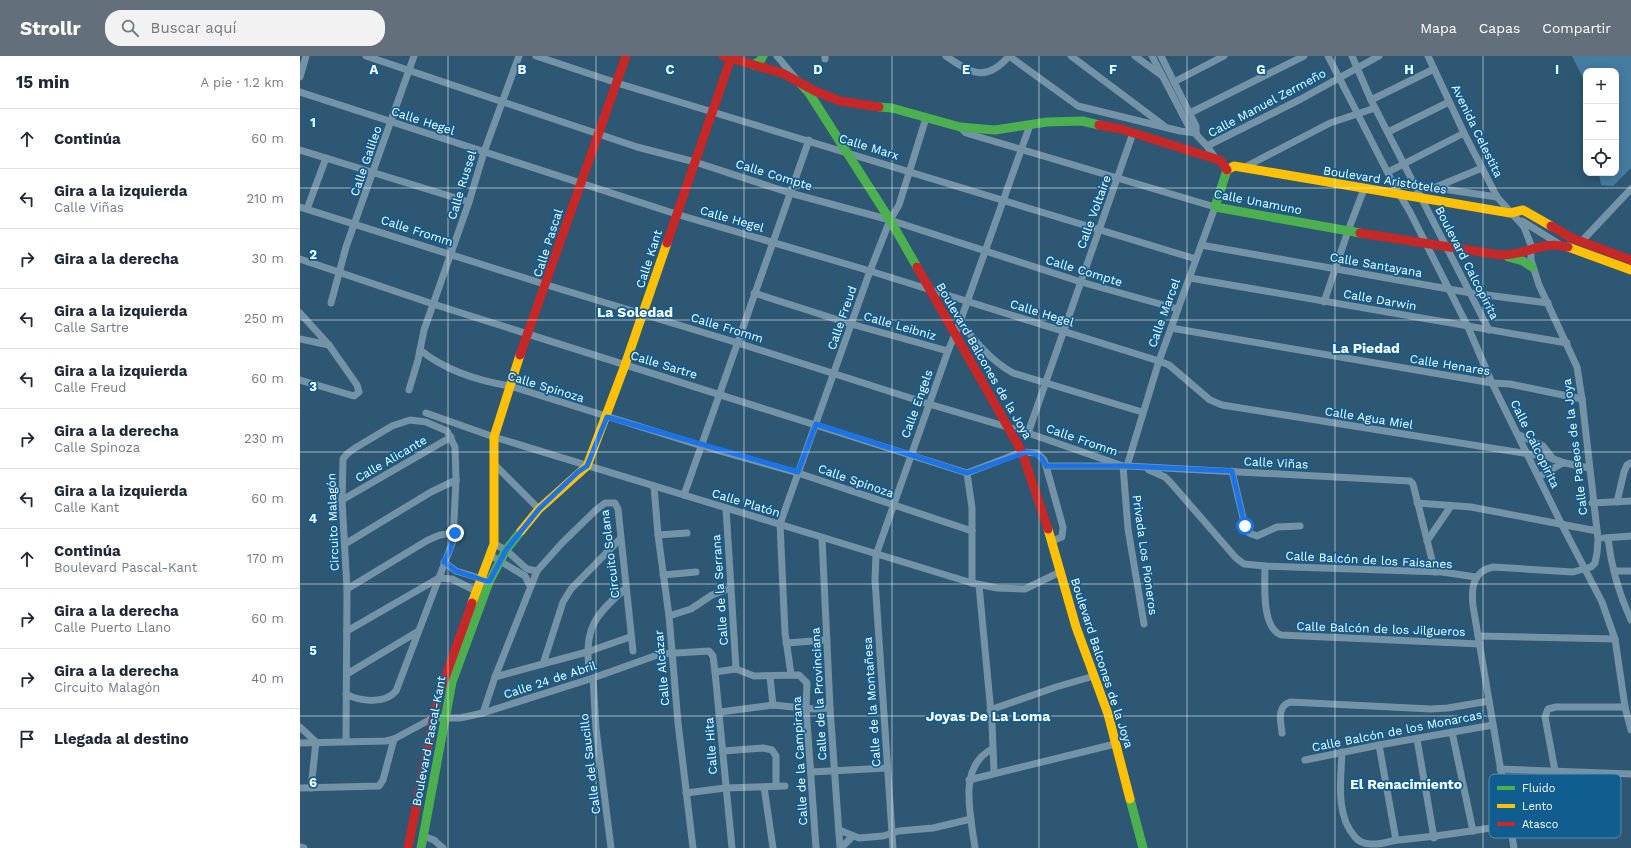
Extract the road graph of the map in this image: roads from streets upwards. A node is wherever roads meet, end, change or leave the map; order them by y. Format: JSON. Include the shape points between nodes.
{"nodes":[{"id":1,"x":306,"y":56,"type":"edge"},
{"id":2,"x":366,"y":56,"type":"edge"},
{"id":3,"x":414,"y":56,"type":"edge"},
{"id":4,"x":519,"y":56,"type":"edge"},
{"id":5,"x":536,"y":56,"type":"edge"},
{"id":6,"x":626,"y":56,"type":"edge"},
{"id":7,"x":762,"y":56,"type":"edge"},
{"id":8,"x":777,"y":56,"type":"edge"},
{"id":9,"x":946,"y":56,"type":"edge"},
{"id":10,"x":1009,"y":56,"type":"edge"},
{"id":11,"x":1071,"y":56,"type":"edge"},
{"id":12,"x":1135,"y":56,"type":"edge"},
{"id":13,"x":1152,"y":56,"type":"edge"},
{"id":14,"x":1161,"y":56,"type":"edge"},
{"id":15,"x":1224,"y":56,"type":"edge"},
{"id":16,"x":1304,"y":56,"type":"edge"},
{"id":17,"x":1328,"y":56,"type":"edge"},
{"id":18,"x":1352,"y":56,"type":"edge"},
{"id":19,"x":1378,"y":56,"type":"edge"},
{"id":20,"x":1428,"y":56,"type":"edge"},
{"id":21,"x":727,"y":57,"type":"edge"},
{"id":22,"x":753,"y":64,"type":"junction"},
{"id":23,"x":1357,"y":67,"type":"junction"},
{"id":24,"x":1434,"y":69,"type":"junction"},
{"id":25,"x":407,"y":71,"type":"junction"},
{"id":26,"x":1163,"y":76,"type":"junction"},
{"id":27,"x":300,"y":77,"type":"edge"},
{"id":28,"x":1339,"y":77,"type":"junction"},
{"id":29,"x":617,"y":82,"type":"junction"},
{"id":30,"x":799,"y":82,"type":"junction"},
{"id":31,"x":1174,"y":82,"type":"junction"},
{"id":32,"x":300,"y":92,"type":"edge"},
{"id":33,"x":1372,"y":100,"type":"junction"},
{"id":34,"x":502,"y":102,"type":"junction"},
{"id":35,"x":1449,"y":102,"type":"junction"},
{"id":36,"x":1375,"y":108,"type":"junction"},
{"id":37,"x":712,"y":111,"type":"junction"},
{"id":38,"x":1190,"y":113,"type":"junction"},
{"id":39,"x":1359,"y":113,"type":"junction"},
{"id":40,"x":926,"y":118,"type":"junction"},
{"id":41,"x":391,"y":122,"type":"junction"},
{"id":42,"x":1030,"y":125,"type":"junction"},
{"id":43,"x":1164,"y":126,"type":"junction"},
{"id":44,"x":960,"y":127,"type":"junction"},
{"id":45,"x":1388,"y":132,"type":"junction"},
{"id":46,"x":598,"y":133,"type":"junction"},
{"id":47,"x":1133,"y":133,"type":"junction"},
{"id":48,"x":1196,"y":133,"type":"junction"},
{"id":49,"x":1464,"y":133,"type":"junction"},
{"id":50,"x":809,"y":140,"type":"junction"},
{"id":51,"x":1207,"y":146,"type":"junction"},
{"id":52,"x":300,"y":150,"type":"edge"},
{"id":53,"x":1021,"y":150,"type":"junction"},
{"id":54,"x":484,"y":152,"type":"junction"},
{"id":55,"x":848,"y":153,"type":"junction"},
{"id":56,"x":326,"y":158,"type":"junction"},
{"id":57,"x":1216,"y":159,"type":"junction"},
{"id":58,"x":695,"y":162,"type":"junction"},
{"id":59,"x":1404,"y":163,"type":"junction"},
{"id":60,"x":1251,"y":167,"type":"junction"},
{"id":61,"x":1482,"y":168,"type":"junction"},
{"id":62,"x":1227,"y":170,"type":"junction"},
{"id":63,"x":910,"y":171,"type":"junction"},
{"id":64,"x":1388,"y":172,"type":"junction"},
{"id":65,"x":373,"y":173,"type":"junction"},
{"id":66,"x":1118,"y":179,"type":"junction"},
{"id":67,"x":580,"y":184,"type":"junction"},
{"id":68,"x":1416,"y":186,"type":"junction"},
{"id":69,"x":1435,"y":188,"type":"junction"},
{"id":70,"x":1364,"y":189,"type":"junction"},
{"id":71,"x":1631,"y":189,"type":"edge"},
{"id":72,"x":790,"y":193,"type":"junction"},
{"id":73,"x":1400,"y":195,"type":"junction"},
{"id":74,"x":1497,"y":197,"type":"junction"},
{"id":75,"x":1423,"y":199,"type":"junction"},
{"id":76,"x":1003,"y":200,"type":"junction"},
{"id":77,"x":469,"y":202,"type":"junction"},
{"id":78,"x":1215,"y":207,"type":"junction"},
{"id":79,"x":303,"y":208,"type":"edge"},
{"id":80,"x":1510,"y":213,"type":"junction"},
{"id":81,"x":676,"y":214,"type":"junction"},
{"id":82,"x":890,"y":220,"type":"junction"},
{"id":83,"x":355,"y":223,"type":"junction"},
{"id":84,"x":1100,"y":230,"type":"junction"},
{"id":85,"x":1348,"y":231,"type":"junction"},
{"id":86,"x":772,"y":242,"type":"junction"},
{"id":87,"x":1581,"y":242,"type":"junction"},
{"id":88,"x":1426,"y":244,"type":"junction"},
{"id":89,"x":1559,"y":244,"type":"junction"},
{"id":90,"x":1201,"y":245,"type":"junction"},
{"id":91,"x":1446,"y":247,"type":"junction"},
{"id":92,"x":1532,"y":249,"type":"junction"},
{"id":93,"x":986,"y":252,"type":"junction"},
{"id":94,"x":452,"y":254,"type":"junction"},
{"id":95,"x":1505,"y":256,"type":"junction"},
{"id":96,"x":300,"y":259,"type":"edge"},
{"id":97,"x":1196,"y":259,"type":"junction"},
{"id":98,"x":1631,"y":260,"type":"edge"},
{"id":99,"x":1532,"y":267,"type":"junction"},
{"id":100,"x":1335,"y":269,"type":"junction"},
{"id":101,"x":1631,"y":270,"type":"edge"},
{"id":102,"x":870,"y":271,"type":"junction"},
{"id":103,"x":339,"y":273,"type":"junction"},
{"id":104,"x":1190,"y":278,"type":"junction"},
{"id":105,"x":1081,"y":282,"type":"junction"},
{"id":106,"x":546,"y":285,"type":"junction"},
{"id":107,"x":1448,"y":289,"type":"junction"},
{"id":108,"x":929,"y":290,"type":"junction"},
{"id":109,"x":1471,"y":292,"type":"junction"},
{"id":110,"x":754,"y":293,"type":"junction"},
{"id":111,"x":968,"y":301,"type":"junction"},
{"id":112,"x":1324,"y":302,"type":"junction"},
{"id":113,"x":331,"y":303,"type":"dead end"},
{"id":114,"x":1548,"y":303,"type":"junction"},
{"id":115,"x":433,"y":304,"type":"junction"},
{"id":116,"x":1178,"y":309,"type":"junction"},
{"id":117,"x":300,"y":313,"type":"edge"},
{"id":118,"x":643,"y":314,"type":"junction"},
{"id":119,"x":960,"y":322,"type":"junction"},
{"id":120,"x":851,"y":324,"type":"junction"},
{"id":121,"x":1468,"y":326,"type":"junction"},
{"id":122,"x":1171,"y":328,"type":"junction"},
{"id":123,"x":1063,"y":330,"type":"junction"},
{"id":124,"x":1489,"y":330,"type":"junction"},
{"id":125,"x":529,"y":334,"type":"junction"},
{"id":126,"x":956,"y":335,"type":"junction"},
{"id":127,"x":300,"y":339,"type":"edge"},
{"id":128,"x":738,"y":342,"type":"junction"},
{"id":129,"x":1567,"y":343,"type":"junction"},
{"id":130,"x":329,"y":345,"type":"junction"},
{"id":131,"x":420,"y":350,"type":"junction"},
{"id":132,"x":948,"y":351,"type":"junction"},
{"id":133,"x":418,"y":360,"type":"junction"},
{"id":134,"x":435,"y":361,"type":"junction"},
{"id":135,"x":1159,"y":361,"type":"junction"},
{"id":136,"x":625,"y":365,"type":"junction"},
{"id":137,"x":835,"y":374,"type":"junction"},
{"id":138,"x":300,"y":380,"type":"edge"},
{"id":139,"x":1045,"y":382,"type":"junction"},
{"id":140,"x":1492,"y":383,"type":"junction"},
{"id":141,"x":510,"y":386,"type":"junction"},
{"id":142,"x":409,"y":390,"type":"dead end"},
{"id":143,"x":720,"y":394,"type":"junction"},
{"id":144,"x":1582,"y":399,"type":"junction"},
{"id":145,"x":929,"y":404,"type":"junction"},
{"id":146,"x":1142,"y":412,"type":"junction"},
{"id":147,"x":426,"y":413,"type":"dead end"},
{"id":148,"x":607,"y":417,"type":"junction"},
{"id":149,"x":816,"y":424,"type":"junction"},
{"id":150,"x":1008,"y":427,"type":"junction"},
{"id":151,"x":1028,"y":433,"type":"junction"},
{"id":152,"x":1519,"y":435,"type":"junction"},
{"id":153,"x":451,"y":437,"type":"junction"},
{"id":154,"x":494,"y":437,"type":"junction"},
{"id":155,"x":702,"y":446,"type":"junction"},
{"id":156,"x":1022,"y":452,"type":"junction"},
{"id":157,"x":910,"y":454,"type":"junction"},
{"id":158,"x":1529,"y":456,"type":"junction"},
{"id":159,"x":1553,"y":459,"type":"junction"},
{"id":160,"x":1564,"y":463,"type":"junction"},
{"id":161,"x":1631,"y":463,"type":"edge"},
{"id":162,"x":495,"y":465,"type":"junction"},
{"id":163,"x":587,"y":466,"type":"junction"},
{"id":164,"x":1046,"y":466,"type":"junction"},
{"id":165,"x":1125,"y":466,"type":"junction"},
{"id":166,"x":1142,"y":468,"type":"junction"},
{"id":167,"x":1589,"y":468,"type":"junction"},
{"id":168,"x":1232,"y":471,"type":"junction"},
{"id":169,"x":798,"y":472,"type":"junction"},
{"id":170,"x":967,"y":473,"type":"junction"},
{"id":171,"x":1539,"y":476,"type":"junction"},
{"id":172,"x":456,"y":480,"type":"junction"},
{"id":173,"x":654,"y":486,"type":"junction"},
{"id":174,"x":684,"y":495,"type":"junction"},
{"id":175,"x":342,"y":500,"type":"junction"},
{"id":176,"x":1631,"y":501,"type":"edge"},
{"id":177,"x":1617,"y":502,"type":"junction"},
{"id":178,"x":1417,"y":503,"type":"junction"},
{"id":179,"x":1592,"y":503,"type":"junction"},
{"id":180,"x":892,"y":505,"type":"junction"},
{"id":181,"x":1451,"y":506,"type":"junction"},
{"id":182,"x":726,"y":508,"type":"junction"},
{"id":183,"x":539,"y":509,"type":"junction"},
{"id":184,"x":780,"y":524,"type":"junction"},
{"id":185,"x":1562,"y":525,"type":"junction"},
{"id":186,"x":1300,"y":526,"type":"dead end"},
{"id":187,"x":972,"y":531,"type":"junction"},
{"id":188,"x":1597,"y":531,"type":"junction"},
{"id":189,"x":455,"y":533,"type":"junction"},
{"id":190,"x":688,"y":533,"type":"dead end"},
{"id":191,"x":1630,"y":534,"type":"edge"},
{"id":192,"x":658,"y":535,"type":"junction"},
{"id":193,"x":822,"y":538,"type":"junction"},
{"id":194,"x":1608,"y":538,"type":"junction"},
{"id":195,"x":1598,"y":539,"type":"junction"},
{"id":196,"x":620,"y":540,"type":"junction"},
{"id":197,"x":1052,"y":541,"type":"junction"},
{"id":198,"x":1427,"y":541,"type":"junction"},
{"id":199,"x":345,"y":544,"type":"junction"},
{"id":200,"x":494,"y":544,"type":"junction"},
{"id":201,"x":506,"y":550,"type":"junction"},
{"id":202,"x":490,"y":555,"type":"junction"},
{"id":203,"x":876,"y":555,"type":"junction"},
{"id":204,"x":500,"y":560,"type":"junction"},
{"id":205,"x":444,"y":562,"type":"junction"},
{"id":206,"x":1265,"y":566,"type":"junction"},
{"id":207,"x":1585,"y":570,"type":"junction"},
{"id":208,"x":537,"y":571,"type":"junction"},
{"id":209,"x":1614,"y":571,"type":"junction"},
{"id":210,"x":1631,"y":571,"type":"edge"},
{"id":211,"x":696,"y":572,"type":"dead end"},
{"id":212,"x":1060,"y":572,"type":"junction"},
{"id":213,"x":1435,"y":572,"type":"junction"},
{"id":214,"x":663,"y":575,"type":"junction"},
{"id":215,"x":1476,"y":577,"type":"junction"},
{"id":216,"x":439,"y":578,"type":"junction"},
{"id":217,"x":485,"y":580,"type":"junction"},
{"id":218,"x":976,"y":584,"type":"junction"},
{"id":219,"x":530,"y":586,"type":"junction"},
{"id":220,"x":731,"y":588,"type":"junction"},
{"id":221,"x":347,"y":589,"type":"junction"},
{"id":222,"x":625,"y":589,"type":"junction"},
{"id":223,"x":476,"y":591,"type":"junction"},
{"id":224,"x":484,"y":595,"type":"junction"},
{"id":225,"x":669,"y":616,"type":"junction"},
{"id":226,"x":1631,"y":620,"type":"edge"},
{"id":227,"x":1144,"y":624,"type":"dead end"},
{"id":228,"x":347,"y":631,"type":"junction"},
{"id":229,"x":417,"y":632,"type":"junction"},
{"id":230,"x":1478,"y":636,"type":"junction"},
{"id":231,"x":630,"y":637,"type":"junction"},
{"id":232,"x":1615,"y":639,"type":"junction"},
{"id":233,"x":827,"y":640,"type":"junction"},
{"id":234,"x":786,"y":643,"type":"junction"},
{"id":235,"x":1480,"y":644,"type":"junction"},
{"id":236,"x":702,"y":650,"type":"joint"},
{"id":237,"x":633,"y":651,"type":"dead end"},
{"id":238,"x":587,"y":652,"type":"junction"},
{"id":239,"x":672,"y":654,"type":"junction"},
{"id":240,"x":543,"y":664,"type":"junction"},
{"id":241,"x":589,"y":668,"type":"dead end"},
{"id":242,"x":736,"y":670,"type":"junction"},
{"id":243,"x":715,"y":672,"type":"junction"},
{"id":244,"x":347,"y":674,"type":"junction"},
{"id":245,"x":791,"y":674,"type":"junction"},
{"id":246,"x":1094,"y":676,"type":"junction"},
{"id":247,"x":495,"y":677,"type":"junction"},
{"id":248,"x":770,"y":677,"type":"junction"},
{"id":249,"x":594,"y":678,"type":"junction"},
{"id":250,"x":346,"y":694,"type":"junction"},
{"id":251,"x":1489,"y":701,"type":"junction"},
{"id":252,"x":773,"y":705,"type":"junction"},
{"id":253,"x":1625,"y":707,"type":"junction"},
{"id":254,"x":806,"y":708,"type":"junction"},
{"id":255,"x":830,"y":708,"type":"junction"},
{"id":256,"x":990,"y":710,"type":"junction"},
{"id":257,"x":720,"y":712,"type":"junction"},
{"id":258,"x":483,"y":713,"type":"junction"},
{"id":259,"x":433,"y":718,"type":"junction"},
{"id":260,"x":445,"y":718,"type":"junction"},
{"id":261,"x":1493,"y":725,"type":"junction"},
{"id":262,"x":300,"y":727,"type":"edge"},
{"id":263,"x":1631,"y":730,"type":"edge"},
{"id":264,"x":1452,"y":732,"type":"junction"},
{"id":265,"x":1282,"y":733,"type":"dead end"},
{"id":266,"x":394,"y":739,"type":"junction"},
{"id":267,"x":1416,"y":739,"type":"junction"},
{"id":268,"x":346,"y":741,"type":"junction"},
{"id":269,"x":316,"y":742,"type":"junction"},
{"id":270,"x":300,"y":743,"type":"edge"},
{"id":271,"x":1116,"y":744,"type":"junction"},
{"id":272,"x":1379,"y":744,"type":"junction"},
{"id":273,"x":992,"y":749,"type":"junction"},
{"id":274,"x":723,"y":751,"type":"junction"},
{"id":275,"x":1342,"y":752,"type":"junction"},
{"id":276,"x":1305,"y":760,"type":"dead end"},
{"id":277,"x":887,"y":768,"type":"junction"},
{"id":278,"x":1500,"y":769,"type":"junction"},
{"id":279,"x":835,"y":771,"type":"junction"},
{"id":280,"x":1555,"y":771,"type":"junction"},
{"id":281,"x":811,"y":772,"type":"junction"},
{"id":282,"x":994,"y":772,"type":"junction"},
{"id":283,"x":1501,"y":774,"type":"edge"},
{"id":284,"x":1631,"y":774,"type":"edge"},
{"id":285,"x":969,"y":780,"type":"junction"},
{"id":286,"x":776,"y":786,"type":"junction"},
{"id":287,"x":785,"y":786,"type":"dead end"},
{"id":288,"x":764,"y":787,"type":"junction"},
{"id":289,"x":300,"y":788,"type":"edge"},
{"id":290,"x":311,"y":788,"type":"junction"},
{"id":291,"x":725,"y":788,"type":"junction"},
{"id":292,"x":686,"y":793,"type":"junction"},
{"id":293,"x":971,"y":819,"type":"junction"},
{"id":294,"x":1489,"y":828,"type":"edge"},
{"id":295,"x":839,"y":830,"type":"junction"},
{"id":296,"x":1473,"y":831,"type":"junction"},
{"id":297,"x":892,"y":833,"type":"junction"},
{"id":298,"x":423,"y":836,"type":"junction"},
{"id":299,"x":853,"y":836,"type":"junction"},
{"id":300,"x":1434,"y":838,"type":"junction"},
{"id":301,"x":1512,"y":838,"type":"edge"},
{"id":302,"x":1396,"y":840,"type":"junction"},
{"id":303,"x":300,"y":847,"type":"edge"},
{"id":304,"x":304,"y":848,"type":"edge"},
{"id":305,"x":408,"y":848,"type":"edge"},
{"id":306,"x":421,"y":848,"type":"edge"},
{"id":307,"x":443,"y":848,"type":"edge"},
{"id":308,"x":611,"y":848,"type":"edge"},
{"id":309,"x":693,"y":848,"type":"edge"},
{"id":310,"x":732,"y":848,"type":"edge"},
{"id":311,"x":773,"y":848,"type":"edge"},
{"id":312,"x":816,"y":848,"type":"edge"},
{"id":313,"x":840,"y":848,"type":"edge"},
{"id":314,"x":893,"y":848,"type":"edge"},
{"id":315,"x":975,"y":848,"type":"edge"},
{"id":316,"x":1143,"y":848,"type":"edge"},
{"id":317,"x":1514,"y":848,"type":"edge"}],
"edges":[{"from":1,"to":27,"type":"street"},
{"from":2,"to":25,"type":"street","name":"Calle Compte"},
{"from":3,"to":25,"type":"street","name":"Calle Galileo"},
{"from":4,"to":34,"type":"street","name":"Calle Russel"},
{"from":5,"to":29,"type":"street","name":"Calle Marx"},
{"from":6,"to":29,"type":"street","name":"Calle Pascal"},
{"from":7,"to":22,"type":"street","via":[[760,61]]},
{"from":8,"to":30,"type":"street","name":"Boulevard Balcones de la Joya"},
{"from":9,"to":10,"type":"street","via":[[972,72],[987,73],[997,68]]},
{"from":10,"to":43,"type":"street","via":[[1078,106]]},
{"from":11,"to":43,"type":"street"},
{"from":12,"to":26,"type":"street"},
{"from":13,"to":26,"type":"street"},
{"from":14,"to":31,"type":"street"},
{"from":15,"to":31,"type":"street"},
{"from":16,"to":38,"type":"street"},
{"from":17,"to":28,"type":"street"},
{"from":18,"to":23,"type":"street","name":"Boulevard Calcopirita"},
{"from":19,"to":23,"type":"street","name":"Calle Manuel Zermeño"},
{"from":20,"to":24,"type":"street","name":"Avenida Celestita"},
{"from":21,"to":22,"type":"street","name":"Boulevard Aristóteles"},
{"from":21,"to":37,"type":"street","name":"Calle Kant"},
{"from":22,"to":30,"type":"street","name":"Boulevard Aristóteles","via":[[782,73]]},
{"from":23,"to":28,"type":"street","name":"Calle Manuel Zermeño"},
{"from":23,"to":33,"type":"street","name":"Boulevard Calcopirita"},
{"from":24,"to":33,"type":"street"},
{"from":24,"to":35,"type":"street","name":"Avenida Celestita"},
{"from":25,"to":34,"type":"street","name":"Calle Compte"},
{"from":25,"to":41,"type":"street","name":"Calle Galileo"},
{"from":26,"to":48,"type":"street","via":[[1189,126]]},
{"from":28,"to":39,"type":"street"},
{"from":28,"to":51,"type":"street","name":"Calle Manuel Zermeño"},
{"from":29,"to":37,"type":"street","name":"Calle Marx"},
{"from":29,"to":46,"type":"street","name":"Calle Pascal"},
{"from":30,"to":40,"type":"street","name":"Boulevard Aristóteles","via":[[840,101],[892,108]]},
{"from":30,"to":55,"type":"street","name":"Boulevard Balcones de la Joya"},
{"from":31,"to":38,"type":"street"},
{"from":32,"to":41,"type":"street","name":"Calle Hegel"},
{"from":33,"to":36,"type":"street","name":"Boulevard Calcopirita"},
{"from":34,"to":46,"type":"street","name":"Calle Compte"},
{"from":34,"to":54,"type":"street","name":"Calle Russel"},
{"from":35,"to":45,"type":"street"},
{"from":35,"to":49,"type":"street","name":"Avenida Celestita"},
{"from":36,"to":39,"type":"street"},
{"from":36,"to":45,"type":"street","name":"Boulevard Calcopirita"},
{"from":37,"to":50,"type":"street","name":"Calle Marx"},
{"from":37,"to":58,"type":"street","name":"Calle Kant"},
{"from":38,"to":48,"type":"street","via":[[1196,126]]},
{"from":39,"to":60,"type":"street","via":[[1314,130]]},
{"from":39,"to":64,"type":"street"},
{"from":40,"to":44,"type":"street","name":"Boulevard Aristóteles"},
{"from":40,"to":63,"type":"street","name":"Calle Freud"},
{"from":41,"to":54,"type":"street","name":"Calle Hegel"},
{"from":41,"to":65,"type":"street","name":"Calle Galileo"},
{"from":42,"to":44,"type":"street","name":"Boulevard Aristóteles","via":[[995,130]]},
{"from":42,"to":47,"type":"street","name":"Boulevard Aristóteles","via":[[1082,120]]},
{"from":42,"to":53,"type":"street"},
{"from":43,"to":48,"type":"street"},
{"from":44,"to":53,"type":"street","name":"Calle Unamuno","via":[[966,133]]},
{"from":45,"to":59,"type":"street","name":"Boulevard Calcopirita"},
{"from":46,"to":58,"type":"street","name":"Calle Compte","via":[[637,147]]},
{"from":46,"to":67,"type":"street","name":"Calle Pascal"},
{"from":47,"to":57,"type":"street","name":"Boulevard Aristóteles"},
{"from":47,"to":66,"type":"street","name":"Calle Voltaire"},
{"from":48,"to":51,"type":"street"},
{"from":49,"to":59,"type":"street"},
{"from":49,"to":61,"type":"street","name":"Avenida Celestita"},
{"from":50,"to":55,"type":"street","name":"Calle Marx"},
{"from":50,"to":72,"type":"street"},
{"from":51,"to":57,"type":"street"},
{"from":52,"to":56,"type":"street"},
{"from":53,"to":66,"type":"street","name":"Calle Unamuno"},
{"from":53,"to":76,"type":"street"},
{"from":54,"to":67,"type":"street","name":"Calle Hegel"},
{"from":54,"to":77,"type":"street","name":"Calle Russel"},
{"from":55,"to":63,"type":"street","name":"Calle Marx"},
{"from":55,"to":82,"type":"street","name":"Boulevard Balcones de la Joya"},
{"from":56,"to":65,"type":"street"},
{"from":56,"to":79,"type":"street"},
{"from":57,"to":60,"type":"street","name":"Boulevard Aristóteles"},
{"from":57,"to":62,"type":"street","name":"Boulevard Aristóteles","via":[[1222,161]]},
{"from":58,"to":72,"type":"street","name":"Calle Compte"},
{"from":58,"to":81,"type":"street","name":"Calle Kant"},
{"from":59,"to":64,"type":"street"},
{"from":59,"to":68,"type":"street","name":"Boulevard Calcopirita"},
{"from":60,"to":62,"type":"street","name":"Boulevard Aristóteles","via":[[1234,166]]},
{"from":60,"to":70,"type":"street","name":"Boulevard Aristóteles"},
{"from":61,"to":69,"type":"street"},
{"from":61,"to":74,"type":"street","name":"Avenida Celestita"},
{"from":62,"to":78,"type":"street","name":"Calle Marcel"},
{"from":63,"to":76,"type":"street","name":"Calle Marx"},
{"from":63,"to":82,"type":"street","name":"Calle Freud","via":[[899,205]]},
{"from":64,"to":73,"type":"street"},
{"from":65,"to":77,"type":"street"},
{"from":65,"to":83,"type":"street","name":"Calle Galileo"},
{"from":66,"to":78,"type":"street","name":"Calle Unamuno"},
{"from":66,"to":84,"type":"street","name":"Calle Voltaire"},
{"from":67,"to":81,"type":"street","name":"Calle Hegel"},
{"from":67,"to":106,"type":"street","name":"Calle Pascal"},
{"from":68,"to":69,"type":"street"},
{"from":68,"to":75,"type":"street","name":"Boulevard Calcopirita"},
{"from":69,"to":74,"type":"street"},
{"from":70,"to":73,"type":"street","name":"Boulevard Aristóteles"},
{"from":70,"to":85,"type":"street"},
{"from":71,"to":87,"type":"street"},
{"from":72,"to":82,"type":"street","name":"Calle Compte"},
{"from":72,"to":86,"type":"street"},
{"from":73,"to":75,"type":"street","name":"Boulevard Aristóteles"},
{"from":73,"to":88,"type":"street"},
{"from":74,"to":80,"type":"street","name":"Avenida Celestita"},
{"from":75,"to":80,"type":"street","name":"Boulevard Aristóteles"},
{"from":75,"to":91,"type":"street","name":"Boulevard Calcopirita"},
{"from":76,"to":84,"type":"street","name":"Calle Marx"},
{"from":76,"to":93,"type":"street"},
{"from":77,"to":94,"type":"street","name":"Calle Russel"},
{"from":78,"to":85,"type":"street","name":"Calle Unamuno"},
{"from":78,"to":90,"type":"street","name":"Calle Marcel"},
{"from":79,"to":83,"type":"street","name":"Calle Fromm"},
{"from":80,"to":87,"type":"street","name":"Boulevard Aristóteles","via":[[1523,210],[1529,212]]},
{"from":80,"to":89,"type":"street","name":"Boulevard Aristóteles"},
{"from":80,"to":92,"type":"street","name":"Calle Paseos de la Joya","via":[[1524,227]]},
{"from":81,"to":86,"type":"street","name":"Calle Hegel"},
{"from":81,"to":118,"type":"street","name":"Calle Kant"},
{"from":82,"to":93,"type":"street","name":"Calle Compte"},
{"from":82,"to":102,"type":"street","name":"Calle Freud"},
{"from":82,"to":108,"type":"street","name":"Boulevard Balcones de la Joya"},
{"from":83,"to":94,"type":"street","name":"Calle Fromm"},
{"from":83,"to":103,"type":"street","name":"Calle Galileo"},
{"from":84,"to":97,"type":"street","name":"Calle Marx"},
{"from":84,"to":105,"type":"street","name":"Calle Voltaire"},
{"from":85,"to":88,"type":"street","name":"Calle Unamuno"},
{"from":85,"to":100,"type":"street"},
{"from":86,"to":102,"type":"street","name":"Calle Hegel"},
{"from":86,"to":110,"type":"street"},
{"from":87,"to":98,"type":"street","name":"Boulevard Aristóteles"},
{"from":88,"to":91,"type":"street","name":"Calle Unamuno"},
{"from":88,"to":107,"type":"street"},
{"from":89,"to":92,"type":"street","name":"Calle Unamuno","via":[[1546,244]]},
{"from":89,"to":101,"type":"street","name":"Boulevard Aristóteles"},
{"from":90,"to":97,"type":"street","name":"Calle Marcel"},
{"from":90,"to":100,"type":"street","name":"Calle Santayana"},
{"from":91,"to":95,"type":"street","name":"Calle Unamuno"},
{"from":91,"to":109,"type":"street","name":"Boulevard Calcopirita"},
{"from":92,"to":95,"type":"street","name":"Calle Unamuno"},
{"from":92,"to":99,"type":"street","name":"Calle Paseos de la Joya"},
{"from":93,"to":105,"type":"street","name":"Calle Compte"},
{"from":93,"to":111,"type":"street"},
{"from":94,"to":106,"type":"street","name":"Calle Fromm"},
{"from":94,"to":115,"type":"street","name":"Calle Russel"},
{"from":95,"to":99,"type":"street","via":[[1523,261]]},
{"from":96,"to":103,"type":"street","name":"Calle Sartre"},
{"from":97,"to":104,"type":"street","name":"Calle Marcel"},
{"from":99,"to":114,"type":"street","name":"Calle Paseos de la Joya"},
{"from":100,"to":107,"type":"street","name":"Calle Santayana"},
{"from":100,"to":112,"type":"street"},
{"from":102,"to":108,"type":"street","name":"Calle Hegel"},
{"from":102,"to":120,"type":"street","name":"Calle Freud"},
{"from":103,"to":113,"type":"street","name":"Calle Galileo"},
{"from":103,"to":115,"type":"street","name":"Calle Sartre"},
{"from":104,"to":112,"type":"street","name":"Calle Darwin"},
{"from":104,"to":116,"type":"street","name":"Calle Marcel"},
{"from":105,"to":116,"type":"street","name":"Calle Compte"},
{"from":105,"to":123,"type":"street","name":"Calle Voltaire"},
{"from":106,"to":118,"type":"street","name":"Calle Fromm"},
{"from":106,"to":125,"type":"street","name":"Calle Pascal"},
{"from":107,"to":109,"type":"street","name":"Calle Santayana"},
{"from":107,"to":121,"type":"street"},
{"from":108,"to":111,"type":"street","name":"Calle Hegel"},
{"from":108,"to":126,"type":"street","name":"Boulevard Balcones de la Joya"},
{"from":109,"to":114,"type":"street","name":"Calle Santayana"},
{"from":109,"to":124,"type":"street","name":"Boulevard Calcopirita"},
{"from":110,"to":120,"type":"street","name":"Calle Leibniz"},
{"from":110,"to":128,"type":"street"},
{"from":111,"to":119,"type":"street","name":"Calle Leibniz"},
{"from":111,"to":123,"type":"street","name":"Calle Hegel"},
{"from":112,"to":121,"type":"street","name":"Calle Darwin"},
{"from":114,"to":129,"type":"street","name":"Calle Paseos de la Joya"},
{"from":115,"to":125,"type":"street","name":"Calle Sartre"},
{"from":115,"to":131,"type":"street","name":"Calle Russel"},
{"from":116,"to":122,"type":"street","name":"Calle Marcel"},
{"from":117,"to":130,"type":"street"},
{"from":118,"to":128,"type":"street","name":"Calle Fromm"},
{"from":118,"to":136,"type":"street","name":"Calle Kant"},
{"from":119,"to":126,"type":"street","name":"Calle Leibniz"},
{"from":119,"to":139,"type":"street","via":[[1000,366],[1013,374]]},
{"from":120,"to":132,"type":"street","name":"Calle Leibniz"},
{"from":120,"to":137,"type":"street","name":"Calle Freud"},
{"from":121,"to":124,"type":"street","name":"Calle Darwin"},
{"from":121,"to":140,"type":"street","name":"Calle Calcopirita"},
{"from":122,"to":135,"type":"street","name":"Calle Marcel"},
{"from":122,"to":140,"type":"street","name":"Calle Henares"},
{"from":123,"to":135,"type":"street","name":"Calle Hegel"},
{"from":123,"to":139,"type":"street","name":"Calle Voltaire"},
{"from":124,"to":129,"type":"street","name":"Calle Darwin"},
{"from":125,"to":136,"type":"street","name":"Calle Sartre"},
{"from":125,"to":141,"type":"street","name":"Calle Pascal"},
{"from":126,"to":132,"type":"street","name":"Calle Leibniz"},
{"from":126,"to":150,"type":"street","name":"Boulevard Balcones de la Joya"},
{"from":127,"to":130,"type":"street"},
{"from":128,"to":137,"type":"street","name":"Calle Fromm"},
{"from":128,"to":143,"type":"street"},
{"from":129,"to":144,"type":"street","name":"Calle Paseos de la Joya","via":[[1577,367]]},
{"from":130,"to":138,"type":"street","via":[[358,385],[359,392],[354,396]]},
{"from":131,"to":133,"type":"street","name":"Calle Russel"},
{"from":131,"to":134,"type":"street","name":"Calle Spinoza"},
{"from":132,"to":145,"type":"street","name":"Calle Engels"},
{"from":133,"to":134,"type":"street","name":"Calle Spinoza"},
{"from":133,"to":142,"type":"street","name":"Calle Russel"},
{"from":134,"to":141,"type":"street","name":"Calle Spinoza","via":[[480,380]]},
{"from":135,"to":146,"type":"street","name":"Calle Marcel"},
{"from":135,"to":158,"type":"street","name":"Calle Agua Miel","via":[[1169,365],[1216,403]]},
{"from":136,"to":143,"type":"street","name":"Calle Sartre"},
{"from":136,"to":148,"type":"street","name":"Calle Kant"},
{"from":137,"to":145,"type":"street","name":"Calle Fromm"},
{"from":137,"to":149,"type":"street","name":"Calle Freud"},
{"from":139,"to":146,"type":"street"},
{"from":139,"to":151,"type":"street","name":"Calle Voltaire"},
{"from":140,"to":144,"type":"street","name":"Calle Henares","via":[[1510,384]]},
{"from":140,"to":152,"type":"street","name":"Calle Calcopirita"},
{"from":141,"to":148,"type":"street","name":"Calle Spinoza"},
{"from":141,"to":154,"type":"street","name":"Calle Pascal"},
{"from":143,"to":149,"type":"street","name":"Calle Sartre"},
{"from":143,"to":155,"type":"street"},
{"from":144,"to":167,"type":"street","name":"Calle Paseos de la Joya"},
{"from":145,"to":150,"type":"street","name":"Calle Fromm"},
{"from":145,"to":157,"type":"street","name":"Calle Engels"},
{"from":146,"to":165,"type":"street","name":"Calle Marcel"},
{"from":147,"to":154,"type":"street","name":"Calle Platón"},
{"from":148,"to":155,"type":"street","name":"Calle Spinoza"},
{"from":148,"to":163,"type":"street","name":"Calle Kant"},
{"from":149,"to":157,"type":"street","name":"Calle Sartre"},
{"from":149,"to":169,"type":"street","name":"Calle Freud"},
{"from":150,"to":151,"type":"street","name":"Calle Fromm"},
{"from":150,"to":156,"type":"street","name":"Boulevard Balcones de la Joya"},
{"from":151,"to":165,"type":"street","name":"Calle Fromm"},
{"from":152,"to":158,"type":"street","name":"Calle Calcopirita"},
{"from":152,"to":159,"type":"street","via":[[1543,446]]},
{"from":153,"to":172,"type":"street","via":[[455,447]]},
{"from":153,"to":175,"type":"street","name":"Calle Alicante"},
{"from":153,"to":175,"type":"street","name":"Circuito Malagón","via":[[447,431],[426,422],[410,420],[392,426],[343,459]]},
{"from":154,"to":162,"type":"street","name":"Boulevard Pascal-Kant"},
{"from":154,"to":163,"type":"street","name":"Calle Platón"},
{"from":155,"to":169,"type":"street","name":"Calle Spinoza"},
{"from":155,"to":174,"type":"street"},
{"from":156,"to":164,"type":"street","via":[[1037,453]]},
{"from":156,"to":170,"type":"street"},
{"from":156,"to":197,"type":"street","name":"Boulevard Balcones de la Joya"},
{"from":157,"to":170,"type":"street","name":"Calle Sartre"},
{"from":157,"to":180,"type":"street","name":"Calle Engels"},
{"from":158,"to":159,"type":"street","name":"Calle Agua Miel"},
{"from":158,"to":171,"type":"street","name":"Calle Calcopirita"},
{"from":159,"to":160,"type":"street","name":"Calle Agua Miel"},
{"from":160,"to":167,"type":"street","name":"Calle Agua Miel"},
{"from":160,"to":171,"type":"street"},
{"from":161,"to":177,"type":"street","via":[[1624,472]]},
{"from":162,"to":183,"type":"street"},
{"from":162,"to":200,"type":"street","name":"Boulevard Pascal-Kant"},
{"from":163,"to":173,"type":"street","name":"Calle Platón"},
{"from":163,"to":183,"type":"street","name":"Boulevard Pascal-Kant"},
{"from":164,"to":165,"type":"street","name":"Calle Viñas"},
{"from":164,"to":197,"type":"street","via":[[1064,532],[1062,537]]},
{"from":165,"to":166,"type":"street","name":"Calle Viñas"},
{"from":165,"to":227,"type":"street","name":"Privada Los Pioneros","via":[[1128,528]]},
{"from":166,"to":168,"type":"street","name":"Calle Viñas"},
{"from":166,"to":206,"type":"street","name":"Calle Balcón de los Faisanes","via":[[1165,477],[1236,558],[1244,564]]},
{"from":167,"to":179,"type":"street","name":"Calle Paseos de la Joya"},
{"from":168,"to":178,"type":"street","name":"Calle Viñas","via":[[1409,480],[1413,484]]},
{"from":168,"to":186,"type":"street","via":[[1249,533],[1257,536],[1277,527]]},
{"from":169,"to":180,"type":"street","name":"Calle Spinoza"},
{"from":169,"to":184,"type":"street","name":"Calle Freud"},
{"from":170,"to":187,"type":"street"},
{"from":171,"to":185,"type":"street","name":"Calle Calcopirita"},
{"from":172,"to":189,"type":"street"},
{"from":172,"to":199,"type":"street","via":[[431,492]]},
{"from":173,"to":174,"type":"street","name":"Calle Platón"},
{"from":173,"to":192,"type":"street","name":"Calle Alcázar"},
{"from":174,"to":182,"type":"street","name":"Calle Platón"},
{"from":175,"to":199,"type":"street","name":"Circuito Malagón"},
{"from":176,"to":177,"type":"street"},
{"from":177,"to":179,"type":"street"},
{"from":178,"to":181,"type":"street"},
{"from":178,"to":198,"type":"street","name":"Calle Viñas"},
{"from":179,"to":188,"type":"street","name":"Calle Paseos de la Joya"},
{"from":180,"to":187,"type":"street","name":"Calle Spinoza"},
{"from":180,"to":203,"type":"street","name":"Calle Engels"},
{"from":181,"to":185,"type":"street"},
{"from":181,"to":198,"type":"street"},
{"from":182,"to":184,"type":"street","name":"Calle Platón"},
{"from":182,"to":220,"type":"street","name":"Calle de la Serrana"},
{"from":183,"to":201,"type":"street","name":"Boulevard Pascal-Kant"},
{"from":184,"to":193,"type":"street","name":"Calle Platón"},
{"from":184,"to":234,"type":"street"},
{"from":185,"to":188,"type":"street"},
{"from":185,"to":207,"type":"street","name":"Calle Calcopirita"},
{"from":187,"to":218,"type":"street"},
{"from":188,"to":195,"type":"street","name":"Calle Paseos de la Joya"},
{"from":189,"to":205,"type":"street"},
{"from":189,"to":221,"type":"street","via":[[428,540]]},
{"from":190,"to":192,"type":"street"},
{"from":191,"to":194,"type":"street"},
{"from":192,"to":214,"type":"street","name":"Calle Alcázar"},
{"from":193,"to":203,"type":"street","name":"Calle Platón"},
{"from":193,"to":233,"type":"street","name":"Calle de la Provinciana"},
{"from":194,"to":195,"type":"street"},
{"from":194,"to":209,"type":"street"},
{"from":195,"to":207,"type":"street","name":"Calle Paseos de la Joya","via":[[1597,559]]},
{"from":196,"to":208,"type":"street","name":"Circuito Solana","via":[[617,505],[613,502],[605,504],[562,543]]},
{"from":196,"to":222,"type":"street","name":"Circuito Solana"},
{"from":196,"to":240,"type":"street","via":[[571,589],[563,602]]},
{"from":197,"to":212,"type":"street","name":"Boulevard Balcones de la Joya"},
{"from":198,"to":213,"type":"street","name":"Calle Viñas"},
{"from":199,"to":221,"type":"street","name":"Circuito Malagón"},
{"from":200,"to":201,"type":"street"},
{"from":200,"to":202,"type":"street","name":"Boulevard Pascal-Kant"},
{"from":201,"to":204,"type":"street","name":"Boulevard Pascal-Kant"},
{"from":201,"to":208,"type":"street","via":[[528,569]]},
{"from":202,"to":204,"type":"street"},
{"from":202,"to":217,"type":"street","name":"Boulevard Pascal-Kant"},
{"from":203,"to":218,"type":"street","name":"Calle Platón"},
{"from":203,"to":277,"type":"street","name":"Calle de la Montañesa","via":[[875,580]]},
{"from":204,"to":217,"type":"street","name":"Boulevard Pascal-Kant"},
{"from":204,"to":219,"type":"street","via":[[525,576]]},
{"from":205,"to":216,"type":"street"},
{"from":205,"to":217,"type":"street","via":[[456,571]]},
{"from":206,"to":213,"type":"street","name":"Calle Balcón de los Faisanes"},
{"from":206,"to":235,"type":"street","name":"Calle Balcón de los Jilgueros","via":[[1267,614],[1275,631],[1281,635]]},
{"from":207,"to":215,"type":"street","via":[[1573,572],[1493,567]]},
{"from":207,"to":232,"type":"street","name":"Calle Calcopirita","via":[[1602,602]]},
{"from":208,"to":219,"type":"street","name":"Circuito Solana"},
{"from":209,"to":210,"type":"street"},
{"from":209,"to":226,"type":"street"},
{"from":211,"to":214,"type":"street"},
{"from":212,"to":218,"type":"street","name":"Calle Platón","via":[[1025,589],[1012,590]]},
{"from":212,"to":246,"type":"street","name":"Boulevard Balcones de la Joya"},
{"from":213,"to":215,"type":"street","name":"Calle Balcón de los Faisanes"},
{"from":214,"to":225,"type":"street","name":"Calle Alcázar"},
{"from":215,"to":230,"type":"street","via":[[1472,594]]},
{"from":216,"to":223,"type":"street","via":[[452,579]]},
{"from":216,"to":228,"type":"street"},
{"from":216,"to":229,"type":"street"},
{"from":217,"to":223,"type":"street","name":"Boulevard Pascal-Kant"},
{"from":217,"to":224,"type":"street","name":"Boulevard Pascal-Kant"},
{"from":218,"to":256,"type":"street"},
{"from":219,"to":247,"type":"street","name":"Circuito Solana"},
{"from":220,"to":225,"type":"street","via":[[712,595],[691,609]]},
{"from":220,"to":242,"type":"street","name":"Calle de la Serrana"},
{"from":221,"to":228,"type":"street","name":"Circuito Malagón"},
{"from":222,"to":231,"type":"street","name":"Circuito Solana"},
{"from":222,"to":238,"type":"street","via":[[599,614],[590,635]]},
{"from":223,"to":224,"type":"street"},
{"from":223,"to":259,"type":"street","name":"Boulevard Pascal-Kant"},
{"from":224,"to":260,"type":"street","name":"Boulevard Pascal-Kant","via":[[452,682]]},
{"from":225,"to":239,"type":"street","name":"Calle Alcázar"},
{"from":228,"to":244,"type":"street","name":"Circuito Malagón"},
{"from":229,"to":244,"type":"street"},
{"from":229,"to":250,"type":"street","via":[[399,685],[391,697],[376,700],[353,698]]},
{"from":230,"to":232,"type":"street","name":"Calle Balcón de los Jilgueros"},
{"from":230,"to":235,"type":"street"},
{"from":231,"to":237,"type":"street","name":"Circuito Solana"},
{"from":231,"to":238,"type":"street"},
{"from":232,"to":253,"type":"street","name":"Calle Calcopirita"},
{"from":233,"to":234,"type":"street"},
{"from":233,"to":255,"type":"street","name":"Calle de la Provinciana"},
{"from":234,"to":245,"type":"street"},
{"from":235,"to":251,"type":"street"},
{"from":236,"to":239,"type":"street","name":"Calle 24 de Abril"},
{"from":236,"to":243,"type":"street","name":"Calle Hita","via":[[711,652]]},
{"from":238,"to":240,"type":"street"},
{"from":238,"to":241,"type":"street"},
{"from":239,"to":249,"type":"street","name":"Calle 24 de Abril","via":[[650,657]]},
{"from":239,"to":292,"type":"street","name":"Calle Alcázar"},
{"from":240,"to":247,"type":"street"},
{"from":242,"to":243,"type":"street"},
{"from":242,"to":248,"type":"street","via":[[754,676]]},
{"from":243,"to":257,"type":"street","name":"Calle Hita"},
{"from":244,"to":250,"type":"street","name":"Circuito Malagón"},
{"from":245,"to":248,"type":"street"},
{"from":245,"to":254,"type":"street","name":"Calle de la Campirana","via":[[799,675],[806,683]]},
{"from":246,"to":256,"type":"street"},
{"from":246,"to":271,"type":"street","name":"Boulevard Balcones de la Joya"},
{"from":247,"to":258,"type":"street","name":"Circuito Solana"},
{"from":248,"to":252,"type":"street"},
{"from":249,"to":258,"type":"street","name":"Calle 24 de Abril"},
{"from":249,"to":308,"type":"street","name":"Calle del Saucillo","via":[[596,729]]},
{"from":250,"to":268,"type":"street","name":"Circuito Malagón"},
{"from":251,"to":261,"type":"street"},
{"from":251,"to":265,"type":"street","via":[[1431,709],[1287,703],[1281,711]]},
{"from":252,"to":254,"type":"street"},
{"from":252,"to":257,"type":"street"},
{"from":253,"to":263,"type":"street","name":"Calle Calcopirita"},
{"from":253,"to":280,"type":"street","via":[[1556,707],[1547,710],[1545,717]]},
{"from":254,"to":255,"type":"street"},
{"from":254,"to":281,"type":"street","name":"Calle de la Campirana"},
{"from":255,"to":279,"type":"street","name":"Calle de la Provinciana"},
{"from":256,"to":273,"type":"street"},
{"from":257,"to":274,"type":"street","name":"Calle Hita"},
{"from":258,"to":260,"type":"street","name":"Calle 24 de Abril"},
{"from":259,"to":260,"type":"street","name":"Calle 24 de Abril"},
{"from":259,"to":266,"type":"street"},
{"from":259,"to":305,"type":"street","name":"Boulevard Pascal-Kant"},
{"from":260,"to":298,"type":"street","name":"Boulevard Pascal-Kant"},
{"from":261,"to":264,"type":"street","name":"Calle Balcón de los Monarcas"},
{"from":261,"to":278,"type":"street"},
{"from":262,"to":269,"type":"street"},
{"from":264,"to":267,"type":"street","name":"Calle Balcón de los Monarcas"},
{"from":264,"to":296,"type":"street"},
{"from":266,"to":268,"type":"street","via":[[376,742]]},
{"from":266,"to":290,"type":"street","via":[[381,784]]},
{"from":267,"to":272,"type":"street","name":"Calle Balcón de los Monarcas"},
{"from":267,"to":300,"type":"street"},
{"from":268,"to":269,"type":"street"},
{"from":269,"to":270,"type":"street"},
{"from":269,"to":290,"type":"street"},
{"from":271,"to":282,"type":"street"},
{"from":271,"to":316,"type":"street","name":"Boulevard Balcones de la Joya"},
{"from":272,"to":275,"type":"street","name":"Calle Balcón de los Monarcas"},
{"from":272,"to":302,"type":"street"},
{"from":273,"to":282,"type":"street"},
{"from":273,"to":285,"type":"street","via":[[974,766]]},
{"from":274,"to":286,"type":"street","via":[[768,748],[776,756]]},
{"from":274,"to":291,"type":"street","name":"Calle Hita"},
{"from":275,"to":276,"type":"street","name":"Calle Balcón de los Monarcas"},
{"from":275,"to":302,"type":"street","via":[[1341,800],[1348,828],[1356,839],[1366,844]]},
{"from":277,"to":279,"type":"street"},
{"from":277,"to":297,"type":"street","name":"Calle de la Montañesa"},
{"from":278,"to":280,"type":"street"},
{"from":278,"to":283,"type":"street"},
{"from":279,"to":281,"type":"street"},
{"from":279,"to":295,"type":"street","name":"Calle de la Provinciana"},
{"from":280,"to":284,"type":"street"},
{"from":281,"to":312,"type":"street","name":"Calle de la Campirana"},
{"from":282,"to":285,"type":"street"},
{"from":285,"to":293,"type":"street"},
{"from":286,"to":287,"type":"street"},
{"from":286,"to":288,"type":"street"},
{"from":288,"to":291,"type":"street"},
{"from":288,"to":311,"type":"street"},
{"from":289,"to":290,"type":"street"},
{"from":291,"to":292,"type":"street"},
{"from":291,"to":310,"type":"street","name":"Calle Hita"},
{"from":292,"to":309,"type":"street","name":"Calle Alcázar"},
{"from":293,"to":297,"type":"street","via":[[933,828]]},
{"from":293,"to":315,"type":"street"},
{"from":294,"to":296,"type":"street"},
{"from":295,"to":299,"type":"street"},
{"from":295,"to":313,"type":"street","name":"Calle de la Provinciana"},
{"from":296,"to":300,"type":"street"},
{"from":297,"to":299,"type":"street","via":[[883,836]]},
{"from":297,"to":314,"type":"street","name":"Calle de la Montañesa"},
{"from":298,"to":306,"type":"street","name":"Boulevard Pascal-Kant"},
{"from":298,"to":307,"type":"street","via":[[434,840]]},
{"from":299,"to":313,"type":"street"},
{"from":300,"to":302,"type":"street"},
{"from":301,"to":317,"type":"street"},
{"from":303,"to":304,"type":"street"}]}
